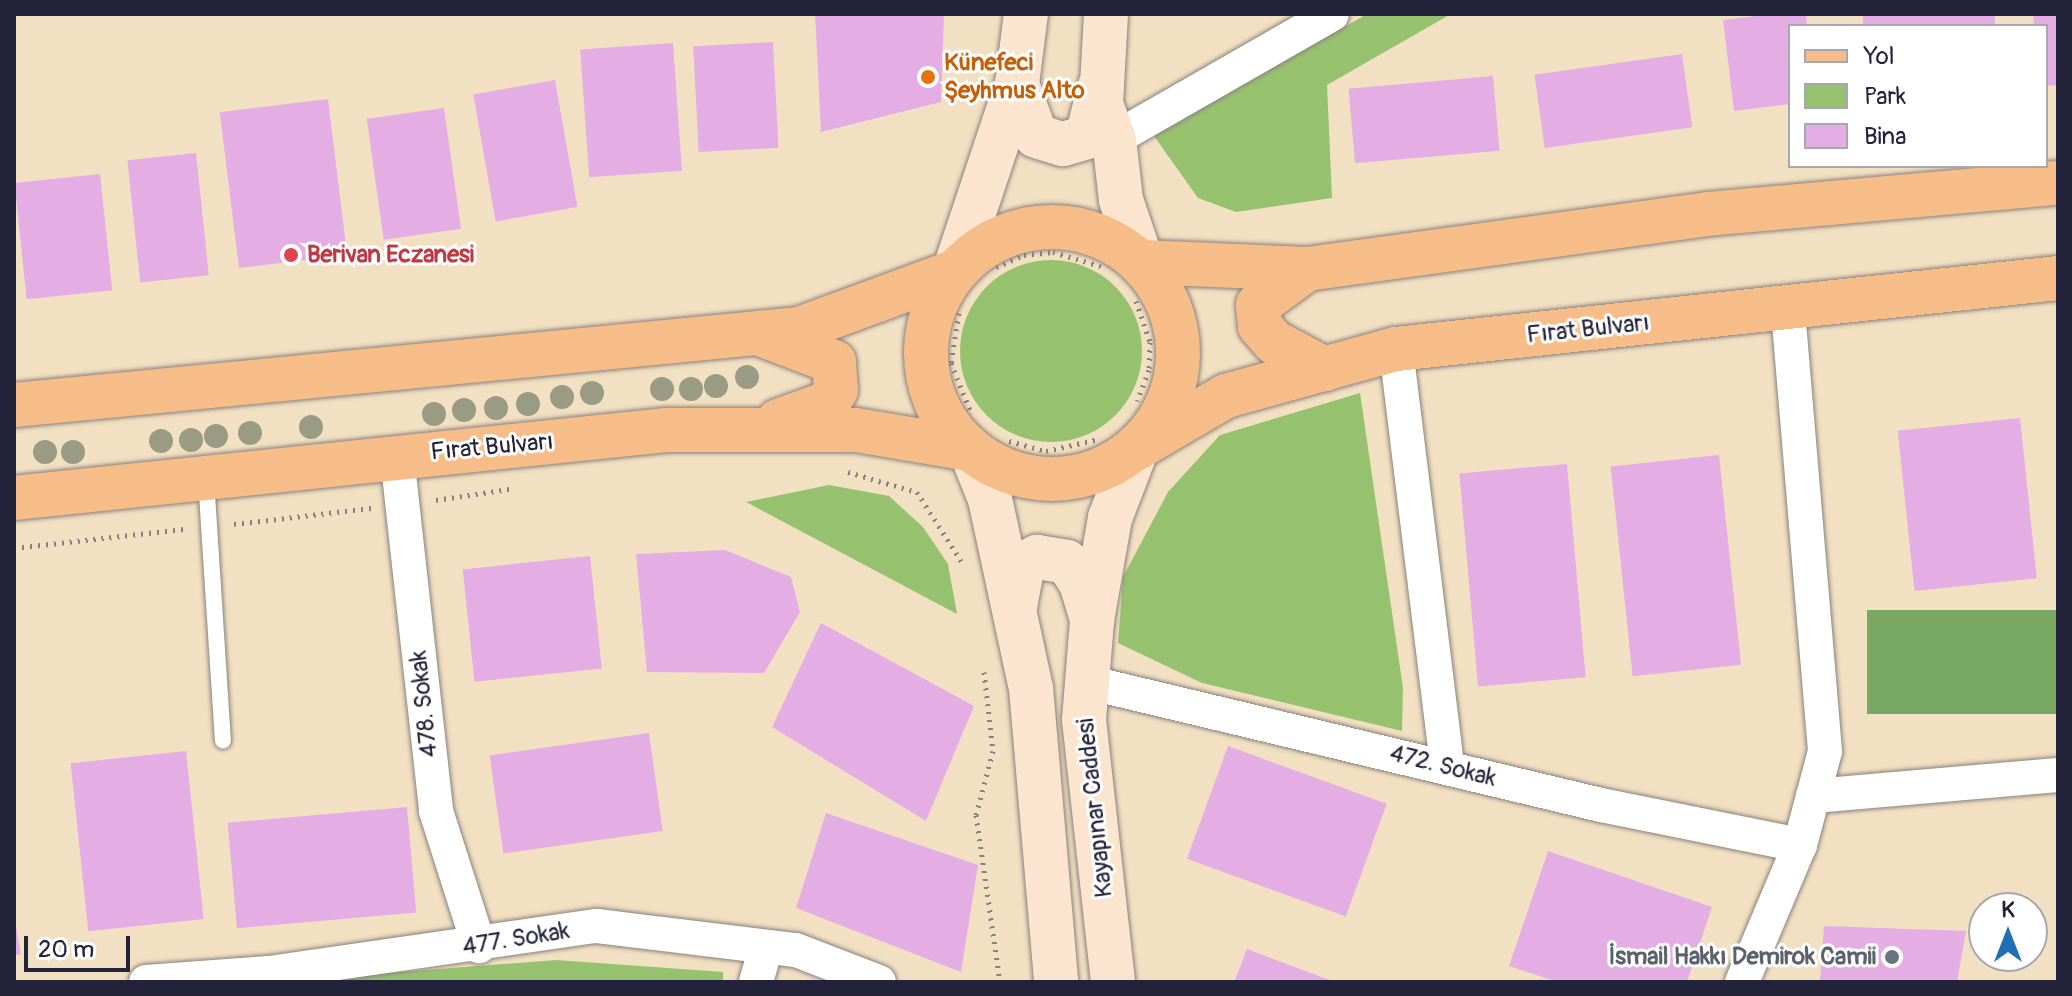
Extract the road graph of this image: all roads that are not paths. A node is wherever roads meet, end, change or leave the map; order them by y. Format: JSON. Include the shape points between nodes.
{"nodes":[{"id":1,"x":1026,"y":14,"type":"edge"},
{"id":2,"x":1106,"y":14,"type":"edge"},
{"id":3,"x":1332,"y":14,"type":"edge"},
{"id":4,"x":1103,"y":73,"type":"junction"},
{"id":5,"x":1017,"y":84,"type":"junction"},
{"id":6,"x":1114,"y":139,"type":"junction"},
{"id":7,"x":2058,"y":183,"type":"edge"},
{"id":8,"x":1307,"y":269,"type":"junction"},
{"id":9,"x":1126,"y":273,"type":"junction"},
{"id":10,"x":2058,"y":278,"type":"edge"},
{"id":11,"x":967,"y":286,"type":"junction"},
{"id":12,"x":1788,"y":308,"type":"junction"},
{"id":13,"x":755,"y":333,"type":"junction"},
{"id":14,"x":1396,"y":349,"type":"junction"},
{"id":15,"x":1325,"y":369,"type":"junction"},
{"id":16,"x":14,"y":405,"type":"edge"},
{"id":17,"x":1126,"y":429,"type":"junction"},
{"id":18,"x":745,"y":430,"type":"junction"},
{"id":19,"x":983,"y":434,"type":"junction"},
{"id":20,"x":397,"y":456,"type":"junction"},
{"id":21,"x":206,"y":478,"type":"junction"},
{"id":22,"x":14,"y":498,"type":"edge"},
{"id":23,"x":1013,"y":616,"type":"junction"},
{"id":24,"x":1092,"y":620,"type":"junction"},
{"id":25,"x":1087,"y":682,"type":"junction"},
{"id":26,"x":223,"y":740,"type":"dead end"},
{"id":27,"x":1447,"y":767,"type":"junction"},
{"id":28,"x":2058,"y":775,"type":"edge"},
{"id":29,"x":1813,"y":796,"type":"junction"},
{"id":30,"x":1800,"y":845,"type":"junction"},
{"id":31,"x":479,"y":946,"type":"junction"},
{"id":32,"x":766,"y":947,"type":"junction"},
{"id":33,"x":270,"y":978,"type":"edge"},
{"id":34,"x":146,"y":982,"type":"edge"},
{"id":35,"x":756,"y":982,"type":"edge"},
{"id":36,"x":879,"y":982,"type":"edge"},
{"id":37,"x":1056,"y":982,"type":"edge"},
{"id":38,"x":1113,"y":982,"type":"edge"},
{"id":39,"x":1742,"y":982,"type":"edge"}],
"edges":[{"from":1,"to":5,"type":"main road"},
{"from":2,"to":4,"type":"main road"},
{"from":3,"to":6,"type":"street"},
{"from":4,"to":5,"type":"main road","via":[[1087,137],[1063,144],[1036,136]]},
{"from":4,"to":6,"type":"main road","via":[[1101,104]]},
{"from":5,"to":11,"type":"main road"},
{"from":6,"to":9,"type":"main road"},
{"from":7,"to":8,"type":"main road","via":[[1708,214]]},
{"from":8,"to":9,"type":"main road"},
{"from":8,"to":15,"type":"main road","via":[[1258,305],[1260,326],[1274,342]]},
{"from":9,"to":11,"type":"main road","via":[[1107,238],[1080,231],[1025,229],[986,245]]},
{"from":9,"to":17,"type":"main road","via":[[1166,296],[1179,335],[1178,363],[1163,416]]},
{"from":10,"to":12,"type":"main road","name":"Fırat Bulvarı"},
{"from":11,"to":13,"type":"main road","via":[[799,329]]},
{"from":11,"to":19,"type":"main road","via":[[934,306],[926,345],[928,371],[944,420]]},
{"from":12,"to":14,"type":"main road","name":"Fırat Bulvarı"},
{"from":12,"to":29,"type":"street","via":[[1825,751]]},
{"from":13,"to":16,"type":"main road"},
{"from":13,"to":18,"type":"main road","via":[[834,362],[836,390],[828,403],[810,412]]},
{"from":14,"to":15,"type":"main road","name":"Fırat Bulvarı"},
{"from":14,"to":27,"type":"street"},
{"from":15,"to":17,"type":"main road","name":"Fırat Bulvarı"},
{"from":17,"to":19,"type":"main road","name":"Fırat Bulvarı","via":[[1106,468],[1072,478],[1035,479],[1000,469]]},
{"from":17,"to":24,"type":"main road","name":"Kayapınar Caddesi"},
{"from":18,"to":19,"type":"main road","name":"Fırat Bulvarı"},
{"from":18,"to":20,"type":"main road","name":"Fırat Bulvarı","via":[[666,430]]},
{"from":19,"to":23,"type":"main road"},
{"from":20,"to":21,"type":"main road","name":"Fırat Bulvarı"},
{"from":20,"to":31,"type":"street","name":"478. Sokak","via":[[436,811]]},
{"from":21,"to":22,"type":"main road","name":"Fırat Bulvarı"},
{"from":21,"to":26,"type":"lane"},
{"from":23,"to":24,"type":"main road","via":[[1023,564],[1037,557],[1067,562],[1081,583]]},
{"from":23,"to":37,"type":"main road","via":[[1031,688]]},
{"from":24,"to":25,"type":"main road","name":"Kayapınar Caddesi"},
{"from":25,"to":27,"type":"street","name":"472. Sokak"},
{"from":25,"to":38,"type":"main road","name":"Kayapınar Caddesi","via":[[1084,720]]},
{"from":27,"to":30,"type":"street","name":"472. Sokak"},
{"from":28,"to":29,"type":"street"},
{"from":29,"to":30,"type":"street"},
{"from":30,"to":39,"type":"street"},
{"from":31,"to":32,"type":"street","name":"477. Sokak","via":[[597,926]]},
{"from":31,"to":33,"type":"street","name":"477. Sokak"},
{"from":32,"to":35,"type":"street"},
{"from":32,"to":36,"type":"street","name":"477. Sokak","via":[[796,950]]},
{"from":33,"to":34,"type":"street","name":"477. Sokak"}]}
